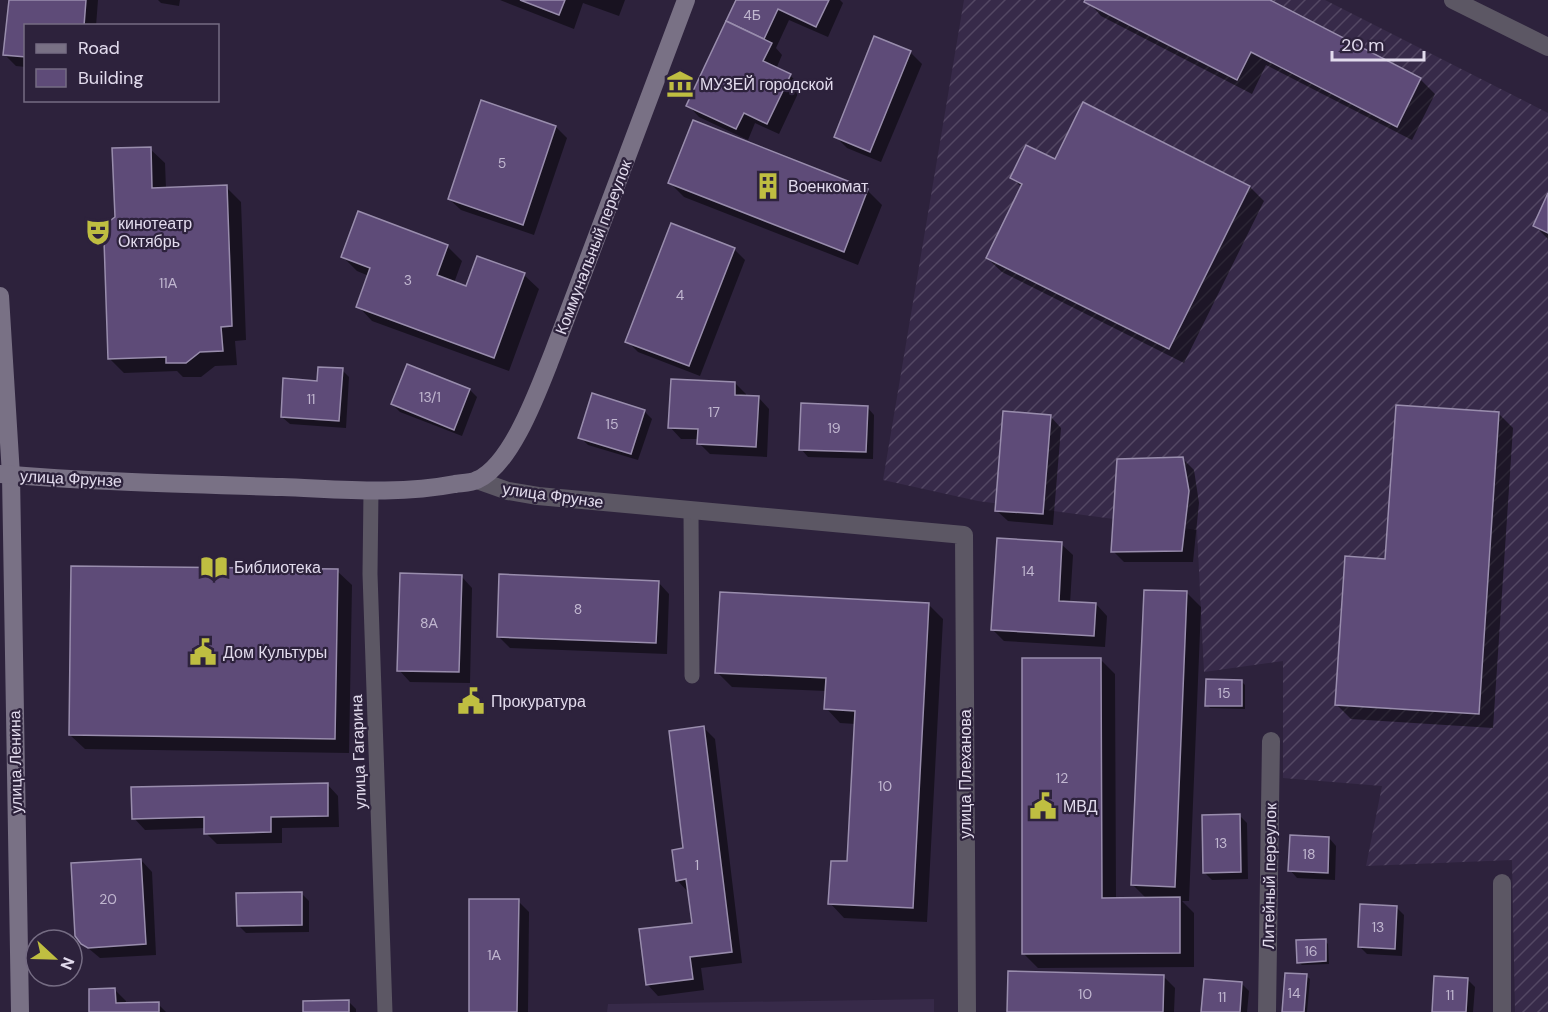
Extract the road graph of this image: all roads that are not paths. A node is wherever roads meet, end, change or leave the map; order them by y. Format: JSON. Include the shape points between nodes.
{"nodes":[{"id":1,"x":687,"y":0,"type":"edge"},
{"id":2,"x":1453,"y":0,"type":"edge"},
{"id":3,"x":1548,"y":47,"type":"edge"},
{"id":4,"x":0,"y":296,"type":"edge"},
{"id":5,"x":5,"y":474,"type":"edge"},
{"id":6,"x":477,"y":480,"type":"junction"},
{"id":7,"x":370,"y":491,"type":"junction"},
{"id":8,"x":691,"y":511,"type":"junction"},
{"id":9,"x":964,"y":535,"type":"joint"},
{"id":10,"x":692,"y":676,"type":"dead end"},
{"id":11,"x":1271,"y":741,"type":"dead end"},
{"id":12,"x":1502,"y":883,"type":"dead end"},
{"id":13,"x":20,"y":1012,"type":"edge"},
{"id":14,"x":386,"y":1012,"type":"edge"},
{"id":15,"x":967,"y":1012,"type":"edge"},
{"id":16,"x":1267,"y":1012,"type":"edge"},
{"id":17,"x":1502,"y":1012,"type":"edge"}],
"edges":[{"from":1,"to":6,"type":"street","name":"Коммунальный переулок","via":[[531,407],[500,462]]},
{"from":2,"to":3,"type":"street"},
{"from":4,"to":5,"type":"street","name":"улица Ленина"},
{"from":5,"to":7,"type":"street","name":"улица Фрунзе"},
{"from":5,"to":13,"type":"street","name":"улица Ленина"},
{"from":6,"to":7,"type":"street","name":"улица Фрунзе"},
{"from":6,"to":8,"type":"street","name":"улица Фрунзе","via":[[538,496]]},
{"from":7,"to":14,"type":"lane","name":"улица Гагарина"},
{"from":8,"to":9,"type":"street","name":"улица Фрунзе"},
{"from":8,"to":10,"type":"lane"},
{"from":9,"to":15,"type":"street","name":"улица Плеханова"},
{"from":11,"to":16,"type":"street","name":"Литейный переулок"},
{"from":12,"to":17,"type":"street"}]}
